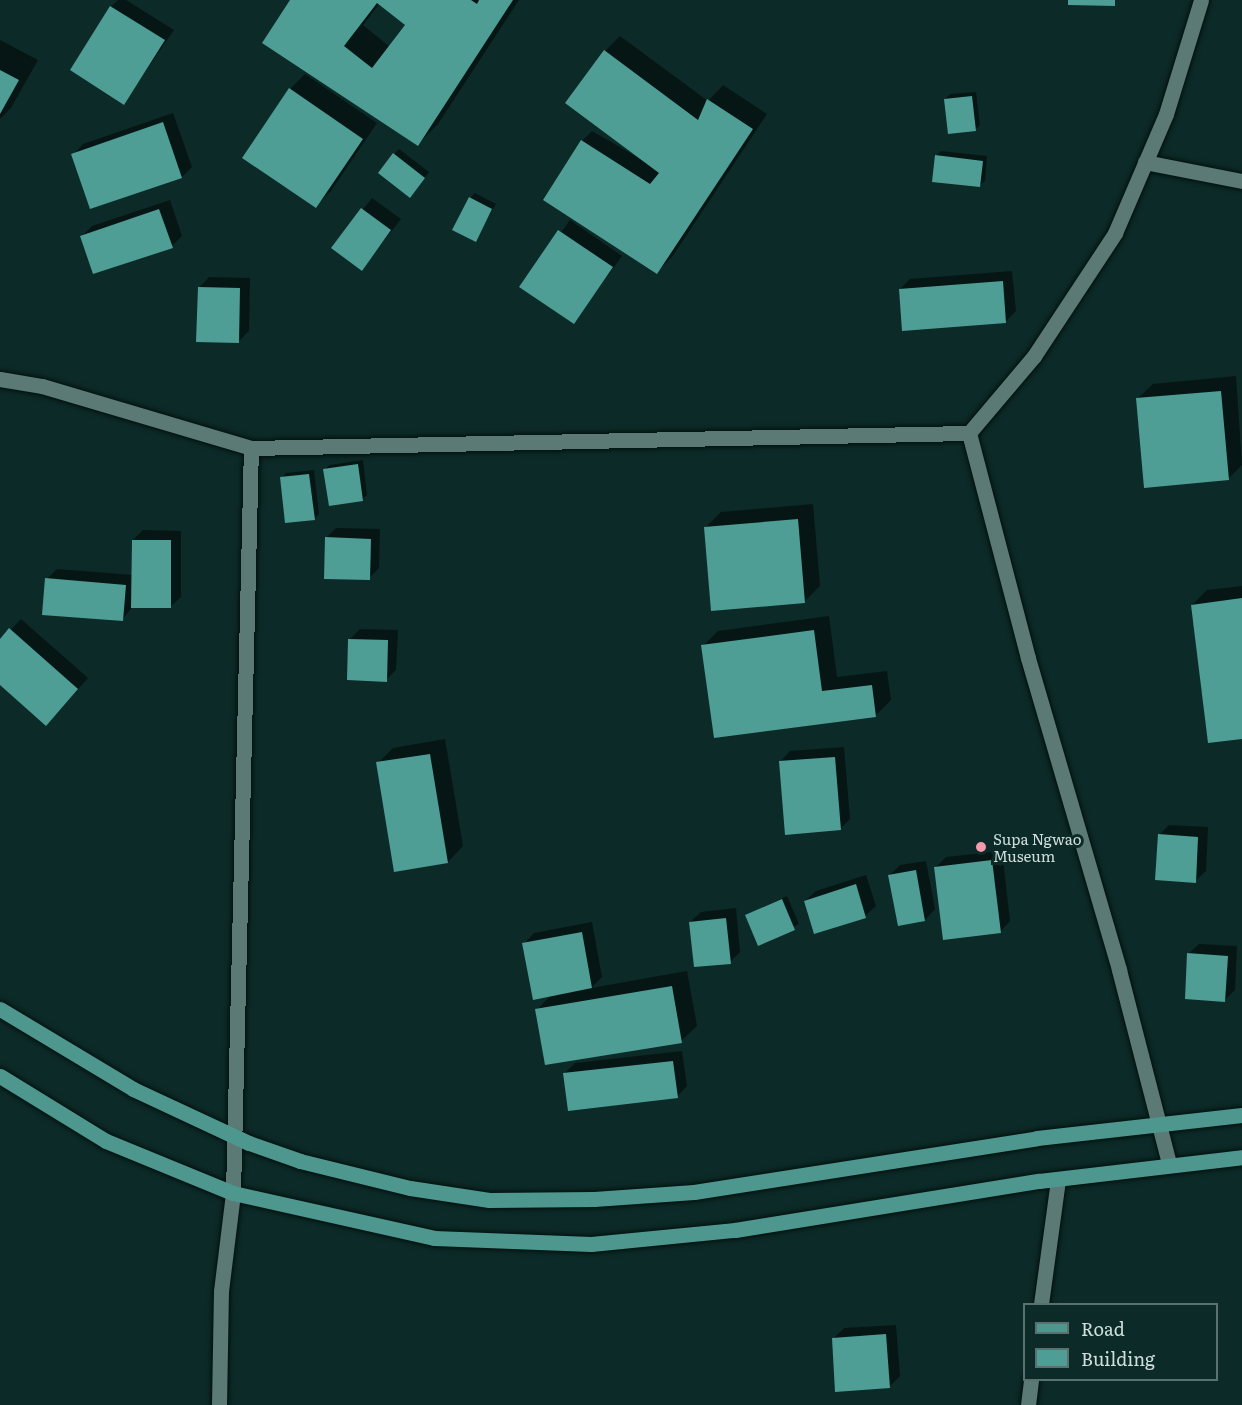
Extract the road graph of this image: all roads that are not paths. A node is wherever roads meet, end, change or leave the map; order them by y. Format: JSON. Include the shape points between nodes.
{"nodes":[{"id":1,"x":1201,"y":0,"type":"edge"},
{"id":2,"x":1145,"y":162,"type":"junction"},
{"id":3,"x":1242,"y":182,"type":"edge"},
{"id":4,"x":0,"y":379,"type":"edge"},
{"id":5,"x":969,"y":433,"type":"junction"},
{"id":6,"x":251,"y":448,"type":"junction"},
{"id":7,"x":0,"y":1009,"type":"edge"},
{"id":8,"x":0,"y":1076,"type":"edge"},
{"id":9,"x":1242,"y":1115,"type":"edge"},
{"id":10,"x":1160,"y":1122,"type":"junction"},
{"id":11,"x":234,"y":1137,"type":"junction"},
{"id":12,"x":1242,"y":1157,"type":"edge"},
{"id":13,"x":1169,"y":1164,"type":"junction"},
{"id":14,"x":1058,"y":1180,"type":"junction"},
{"id":15,"x":233,"y":1193,"type":"junction"},
{"id":16,"x":1041,"y":1303,"type":"edge"},
{"id":17,"x":1031,"y":1381,"type":"edge"},
{"id":18,"x":219,"y":1405,"type":"edge"},
{"id":19,"x":1028,"y":1405,"type":"edge"}],
"edges":[{"from":1,"to":2,"type":"street","via":[[1166,114]]},
{"from":2,"to":3,"type":"street"},
{"from":2,"to":5,"type":"street","via":[[1115,233],[1034,356]]},
{"from":4,"to":6,"type":"street","via":[[42,386]]},
{"from":5,"to":6,"type":"street"},
{"from":5,"to":10,"type":"street","via":[[1028,658]]},
{"from":6,"to":11,"type":"street"},
{"from":7,"to":11,"type":"main road","via":[[133,1089]]},
{"from":8,"to":15,"type":"main road","via":[[106,1141]]},
{"from":9,"to":10,"type":"main road"},
{"from":10,"to":11,"type":"main road","via":[[694,1192],[594,1199],[489,1200],[410,1188],[300,1161]]},
{"from":10,"to":13,"type":"street"},
{"from":11,"to":15,"type":"street"},
{"from":12,"to":13,"type":"main road"},
{"from":13,"to":14,"type":"main road"},
{"from":14,"to":15,"type":"main road","via":[[735,1230],[591,1244],[434,1238]]},
{"from":14,"to":16,"type":"street"},
{"from":15,"to":18,"type":"street","via":[[221,1291]]},
{"from":17,"to":19,"type":"street"}]}
